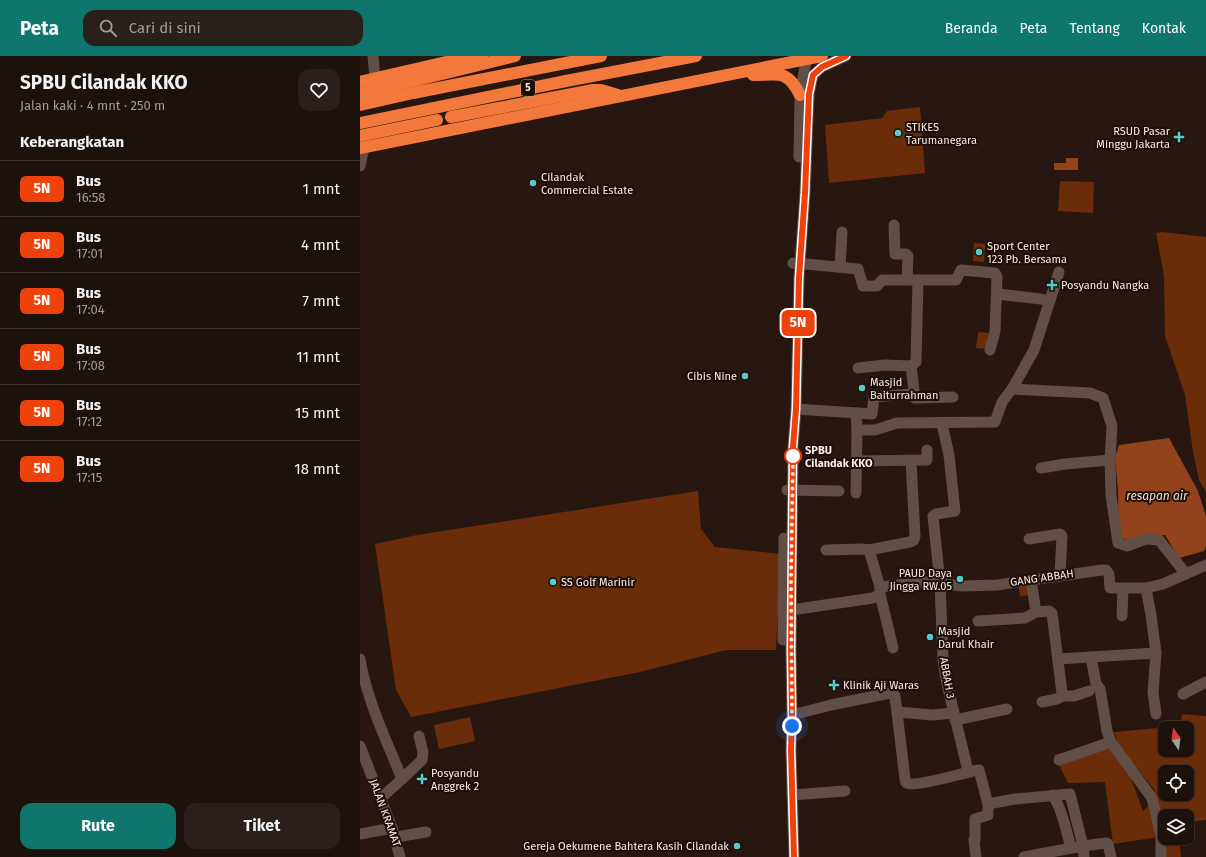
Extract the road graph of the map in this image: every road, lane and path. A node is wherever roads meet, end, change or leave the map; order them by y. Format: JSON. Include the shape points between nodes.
{"nodes":[{"id":1,"x":373,"y":56,"type":"edge"},
{"id":2,"x":482,"y":56,"type":"edge"},
{"id":3,"x":515,"y":56,"type":"edge"},
{"id":4,"x":601,"y":56,"type":"edge"},
{"id":5,"x":696,"y":56,"type":"edge"},
{"id":6,"x":775,"y":56,"type":"edge"},
{"id":7,"x":822,"y":56,"type":"edge"},
{"id":8,"x":846,"y":56,"type":"edge"},
{"id":9,"x":807,"y":57,"type":"edge"},
{"id":10,"x":765,"y":67,"type":"junction"},
{"id":11,"x":734,"y":73,"type":"junction"},
{"id":12,"x":375,"y":78,"type":"junction"},
{"id":13,"x":360,"y":82,"type":"edge"},
{"id":14,"x":360,"y":94,"type":"edge"},
{"id":15,"x":621,"y":96,"type":"junction"},
{"id":16,"x":800,"y":96,"type":"junction"},
{"id":17,"x":360,"y":105,"type":"edge"},
{"id":18,"x":451,"y":117,"type":"dead end"},
{"id":19,"x":437,"y":120,"type":"dead end"},
{"id":20,"x":360,"y":123,"type":"edge"},
{"id":21,"x":361,"y":144,"type":"edge"},
{"id":22,"x":360,"y":166,"type":"edge"},
{"id":23,"x":894,"y":225,"type":"dead end"},
{"id":24,"x":842,"y":232,"type":"dead end"},
{"id":25,"x":798,"y":239,"type":"junction"},
{"id":26,"x":796,"y":264,"type":"junction"},
{"id":27,"x":840,"y":267,"type":"junction"},
{"id":28,"x":1059,"y":272,"type":"dead end"},
{"id":29,"x":796,"y":278,"type":"junction"},
{"id":30,"x":913,"y":280,"type":"junction"},
{"id":31,"x":997,"y":294,"type":"junction"},
{"id":32,"x":1050,"y":301,"type":"junction"},
{"id":33,"x":990,"y":350,"type":"dead end"},
{"id":34,"x":911,"y":366,"type":"junction"},
{"id":35,"x":858,"y":368,"type":"dead end"},
{"id":36,"x":1012,"y":389,"type":"junction"},
{"id":37,"x":907,"y":395,"type":"junction"},
{"id":38,"x":953,"y":397,"type":"dead end"},
{"id":39,"x":796,"y":409,"type":"junction"},
{"id":40,"x":856,"y":413,"type":"junction"},
{"id":41,"x":942,"y":424,"type":"junction"},
{"id":42,"x":857,"y":430,"type":"junction"},
{"id":43,"x":927,"y":450,"type":"dead end"},
{"id":44,"x":911,"y":460,"type":"junction"},
{"id":45,"x":1110,"y":460,"type":"junction"},
{"id":46,"x":857,"y":461,"type":"junction"},
{"id":47,"x":1041,"y":468,"type":"dead end"},
{"id":48,"x":789,"y":490,"type":"junction"},
{"id":49,"x":839,"y":491,"type":"dead end"},
{"id":50,"x":856,"y":493,"type":"dead end"},
{"id":51,"x":1029,"y":539,"type":"dead end"},
{"id":52,"x":826,"y":550,"type":"dead end"},
{"id":53,"x":869,"y":550,"type":"junction"},
{"id":54,"x":1206,"y":566,"type":"edge"},
{"id":55,"x":1186,"y":574,"type":"junction"},
{"id":56,"x":1060,"y":575,"type":"junction"},
{"id":57,"x":1030,"y":580,"type":"junction"},
{"id":58,"x":940,"y":583,"type":"junction"},
{"id":59,"x":1123,"y":588,"type":"junction"},
{"id":60,"x":1146,"y":588,"type":"junction"},
{"id":61,"x":880,"y":591,"type":"junction"},
{"id":62,"x":787,"y":611,"type":"junction"},
{"id":63,"x":1036,"y":612,"type":"junction"},
{"id":64,"x":1122,"y":616,"type":"dead end"},
{"id":65,"x":978,"y":621,"type":"dead end"},
{"id":66,"x":893,"y":648,"type":"dead end"},
{"id":67,"x":1156,"y":653,"type":"junction"},
{"id":68,"x":1091,"y":657,"type":"junction"},
{"id":69,"x":360,"y":659,"type":"edge"},
{"id":70,"x":1058,"y":659,"type":"junction"},
{"id":71,"x":1206,"y":682,"type":"edge"},
{"id":72,"x":788,"y":683,"type":"junction"},
{"id":73,"x":1095,"y":690,"type":"junction"},
{"id":74,"x":1183,"y":694,"type":"dead end"},
{"id":75,"x":1062,"y":696,"type":"junction"},
{"id":76,"x":1042,"y":702,"type":"dead end"},
{"id":77,"x":1007,"y":709,"type":"dead end"},
{"id":78,"x":897,"y":712,"type":"junction"},
{"id":79,"x":1156,"y":714,"type":"dead end"},
{"id":80,"x":792,"y":715,"type":"junction"},
{"id":81,"x":954,"y":716,"type":"junction"},
{"id":82,"x":419,"y":736,"type":"dead end"},
{"id":83,"x":1111,"y":742,"type":"junction"},
{"id":84,"x":361,"y":750,"type":"edge"},
{"id":85,"x":1059,"y":760,"type":"dead end"},
{"id":86,"x":968,"y":771,"type":"junction"},
{"id":87,"x":402,"y":778,"type":"junction"},
{"id":88,"x":845,"y":790,"type":"dead end"},
{"id":89,"x":792,"y":796,"type":"junction"},
{"id":90,"x":1054,"y":796,"type":"junction"},
{"id":91,"x":382,"y":798,"type":"junction"},
{"id":92,"x":988,"y":804,"type":"junction"},
{"id":93,"x":426,"y":832,"type":"dead end"},
{"id":94,"x":394,"y":833,"type":"junction"},
{"id":95,"x":360,"y":834,"type":"edge"},
{"id":96,"x":1070,"y":848,"type":"junction"},
{"id":97,"x":1084,"y":851,"type":"edge"},
{"id":98,"x":400,"y":857,"type":"edge"},
{"id":99,"x":787,"y":857,"type":"edge"},
{"id":100,"x":794,"y":857,"type":"edge"},
{"id":101,"x":976,"y":857,"type":"edge"},
{"id":102,"x":1024,"y":857,"type":"edge"},
{"id":103,"x":1110,"y":857,"type":"edge"},
{"id":104,"x":1162,"y":857,"type":"edge"}],
"edges":[{"from":1,"to":12,"type":"street"},
{"from":2,"to":12,"type":"highway"},
{"from":3,"to":14,"type":"highway"},
{"from":4,"to":17,"type":"highway","number":"5"},
{"from":5,"to":20,"type":"highway","number":"5"},
{"from":6,"to":10,"type":"highway"},
{"from":7,"to":9,"type":"highway"},
{"from":8,"to":25,"type":"street","via":[[822,67],[813,75],[809,94],[805,193]]},
{"from":9,"to":10,"type":"highway"},
{"from":9,"to":16,"type":"street"},
{"from":10,"to":11,"type":"highway"},
{"from":11,"to":15,"type":"highway"},
{"from":11,"to":16,"type":"highway","via":[[782,75],[794,83]]},
{"from":12,"to":13,"type":"highway"},
{"from":15,"to":18,"type":"highway","via":[[593,90]]},
{"from":15,"to":21,"type":"highway"},
{"from":16,"to":25,"type":"street"},
{"from":19,"to":21,"type":"highway"},
{"from":21,"to":22,"type":"street"},
{"from":23,"to":30,"type":"street","via":[[895,254],[908,256]]},
{"from":24,"to":27,"type":"street"},
{"from":25,"to":26,"type":"street"},
{"from":26,"to":27,"type":"street"},
{"from":26,"to":29,"type":"street"},
{"from":27,"to":30,"type":"street","via":[[858,269],[863,286],[877,286],[882,280]]},
{"from":28,"to":32,"type":"street"},
{"from":29,"to":39,"type":"street"},
{"from":29,"to":48,"type":"street"},
{"from":30,"to":31,"type":"street","via":[[956,280],[961,270],[995,273]]},
{"from":30,"to":34,"type":"street","via":[[916,362]]},
{"from":31,"to":32,"type":"street"},
{"from":31,"to":33,"type":"street","via":[[995,331]]},
{"from":32,"to":36,"type":"street","via":[[1034,350]]},
{"from":34,"to":35,"type":"street"},
{"from":34,"to":37,"type":"street","via":[[914,390],[912,394]]},
{"from":36,"to":41,"type":"street","via":[[1002,402],[995,422]]},
{"from":36,"to":45,"type":"street","via":[[1090,393],[1103,398],[1112,426]]},
{"from":37,"to":38,"type":"street","via":[[915,398]]},
{"from":37,"to":40,"type":"street","via":[[874,397],[872,414]]},
{"from":39,"to":40,"type":"street"},
{"from":39,"to":48,"type":"street"},
{"from":40,"to":42,"type":"street"},
{"from":41,"to":42,"type":"street","via":[[897,424],[875,430]]},
{"from":41,"to":58,"type":"street","name":"ABBAH 3","via":[[949,455],[955,512],[933,516]]},
{"from":42,"to":46,"type":"street"},
{"from":43,"to":44,"type":"street","via":[[927,460]]},
{"from":44,"to":46,"type":"street"},
{"from":44,"to":53,"type":"street","via":[[914,540]]},
{"from":45,"to":47,"type":"street"},
{"from":45,"to":55,"type":"street","via":[[1111,495],[1118,543],[1127,546],[1146,539],[1159,540]]},
{"from":46,"to":50,"type":"street"},
{"from":48,"to":49,"type":"street"},
{"from":48,"to":62,"type":"street"},
{"from":51,"to":56,"type":"street","via":[[1060,534],[1062,536]]},
{"from":52,"to":53,"type":"street"},
{"from":53,"to":61,"type":"street"},
{"from":54,"to":55,"type":"street","name":"GANG ABBAH"},
{"from":55,"to":60,"type":"street","name":"GANG ABBAH"},
{"from":56,"to":57,"type":"street","name":"GANG ABBAH"},
{"from":56,"to":59,"type":"street","name":"GANG ABBAH","via":[[1106,570],[1109,574],[1110,588]]},
{"from":57,"to":58,"type":"street","name":"GANG ABBAH","via":[[976,586]]},
{"from":57,"to":63,"type":"street"},
{"from":58,"to":61,"type":"street","name":"GANG ABBAH","via":[[926,582]]},
{"from":58,"to":81,"type":"street","name":"ABBAH 3","via":[[943,659]]},
{"from":59,"to":60,"type":"street","name":"GANG ABBAH"},
{"from":59,"to":64,"type":"street"},
{"from":60,"to":67,"type":"street"},
{"from":61,"to":62,"type":"street","name":"GANG ABBAH","via":[[873,598]]},
{"from":61,"to":66,"type":"street"},
{"from":62,"to":72,"type":"street"},
{"from":63,"to":65,"type":"street","via":[[1025,618]]},
{"from":63,"to":70,"type":"street","via":[[1052,613]]},
{"from":67,"to":68,"type":"street"},
{"from":67,"to":79,"type":"street","via":[[1153,692]]},
{"from":68,"to":70,"type":"street"},
{"from":68,"to":73,"type":"street"},
{"from":69,"to":87,"type":"street","via":[[365,687]]},
{"from":70,"to":75,"type":"street"},
{"from":71,"to":74,"type":"street"},
{"from":72,"to":80,"type":"street"},
{"from":72,"to":99,"type":"street"},
{"from":73,"to":75,"type":"street","via":[[1074,696]]},
{"from":73,"to":83,"type":"street"},
{"from":75,"to":76,"type":"street"},
{"from":77,"to":81,"type":"street"},
{"from":78,"to":80,"type":"street","via":[[891,693]]},
{"from":78,"to":81,"type":"street"},
{"from":78,"to":86,"type":"street","via":[[906,782],[913,785]]},
{"from":80,"to":89,"type":"street"},
{"from":81,"to":86,"type":"street","name":"ABBAH 3"},
{"from":82,"to":87,"type":"street","via":[[422,760]]},
{"from":83,"to":85,"type":"street"},
{"from":83,"to":104,"type":"street","via":[[1152,798],[1161,836]]},
{"from":84,"to":91,"type":"street","name":"JALAN KRAMAT"},
{"from":86,"to":92,"type":"street","via":[[979,770]]},
{"from":87,"to":91,"type":"street"},
{"from":88,"to":89,"type":"street"},
{"from":89,"to":100,"type":"street"},
{"from":90,"to":92,"type":"street"},
{"from":90,"to":96,"type":"street","via":[[1060,806]]},
{"from":90,"to":97,"type":"street","via":[[1070,794]]},
{"from":91,"to":94,"type":"street","name":"JALAN KRAMAT"},
{"from":92,"to":101,"type":"street","via":[[988,815],[975,819]]},
{"from":93,"to":94,"type":"street"},
{"from":94,"to":95,"type":"street"},
{"from":94,"to":98,"type":"street","name":"JALAN KRAMAT"},
{"from":96,"to":97,"type":"street"},
{"from":96,"to":102,"type":"street"},
{"from":97,"to":103,"type":"street","via":[[1107,843]]}]}
